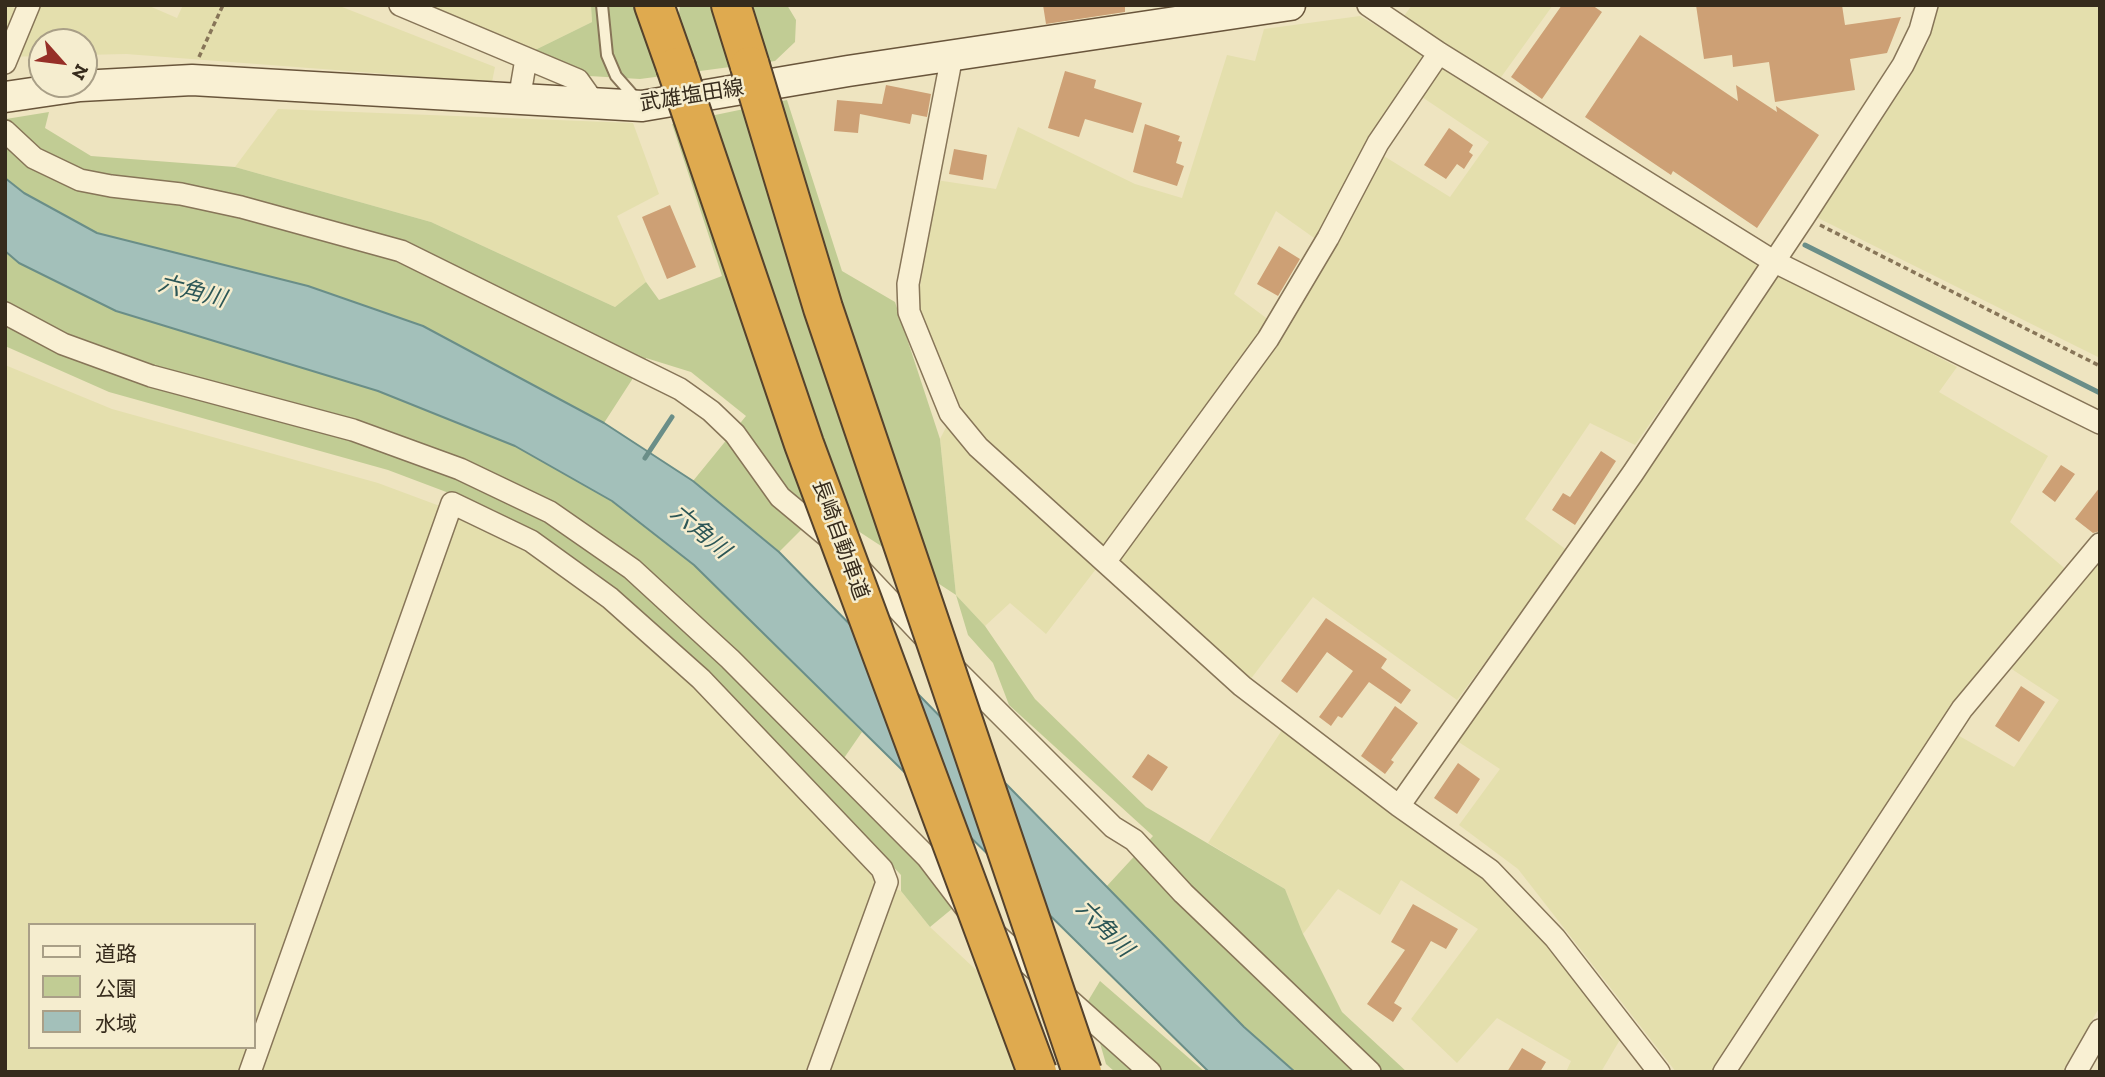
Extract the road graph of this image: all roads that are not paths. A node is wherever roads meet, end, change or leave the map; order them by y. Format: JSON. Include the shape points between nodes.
{"nodes":[{"id":1,"x":29,"y":5,"type":"edge"},
{"id":2,"x":400,"y":5,"type":"edge"},
{"id":3,"x":603,"y":5,"type":"edge"},
{"id":4,"x":654,"y":5,"type":"edge"},
{"id":5,"x":731,"y":5,"type":"edge"},
{"id":6,"x":1290,"y":5,"type":"edge"},
{"id":7,"x":1368,"y":5,"type":"edge"},
{"id":8,"x":1927,"y":5,"type":"edge"},
{"id":9,"x":1439,"y":54,"type":"junction"},
{"id":10,"x":951,"y":55,"type":"junction"},
{"id":11,"x":526,"y":59,"type":"junction"},
{"id":12,"x":5,"y":63,"type":"edge"},
{"id":13,"x":5,"y":97,"type":"edge"},
{"id":14,"x":519,"y":100,"type":"junction"},
{"id":15,"x":595,"y":104,"type":"junction"},
{"id":16,"x":642,"y":106,"type":"junction"},
{"id":17,"x":5,"y":131,"type":"edge"},
{"id":18,"x":1773,"y":261,"type":"junction"},
{"id":19,"x":5,"y":313,"type":"edge"},
{"id":20,"x":2100,"y":423,"type":"edge"},
{"id":21,"x":2100,"y":544,"type":"edge"},
{"id":22,"x":1105,"y":562,"type":"junction"},
{"id":23,"x":1399,"y":806,"type":"junction"},
{"id":24,"x":2100,"y":1030,"type":"edge"},
{"id":25,"x":250,"y":1072,"type":"edge"},
{"id":26,"x":818,"y":1072,"type":"edge"},
{"id":27,"x":1037,"y":1072,"type":"edge"},
{"id":28,"x":1082,"y":1072,"type":"edge"},
{"id":29,"x":1150,"y":1072,"type":"edge"},
{"id":30,"x":1370,"y":1072,"type":"edge"},
{"id":31,"x":1659,"y":1072,"type":"edge"},
{"id":32,"x":1724,"y":1072,"type":"edge"},
{"id":33,"x":2076,"y":1072,"type":"edge"}],
"edges":[{"from":1,"to":12,"type":"street"},
{"from":2,"to":11,"type":"street"},
{"from":3,"to":16,"type":"lane","via":[[607,55],[616,76]]},
{"from":4,"to":27,"type":"highway","name":"長崎自動車道","bridge":true,"via":[[804,444]]},
{"from":5,"to":28,"type":"highway","bridge":true,"via":[[823,308]]},
{"from":6,"to":10,"type":"main road","name":"武雄塩田線"},
{"from":7,"to":9,"type":"street"},
{"from":8,"to":18,"type":"street","via":[[1903,65]]},
{"from":9,"to":18,"type":"street"},
{"from":9,"to":22,"type":"street","via":[[1378,143],[1268,339]]},
{"from":10,"to":16,"type":"main road","name":"武雄塩田線"},
{"from":10,"to":22,"type":"street","via":[[908,284],[909,312],[950,413],[978,447]]},
{"from":11,"to":14,"type":"street"},
{"from":11,"to":15,"type":"street","via":[[578,80]]},
{"from":13,"to":14,"type":"main road","name":"武雄塩田線","via":[[80,86],[192,80]]},
{"from":14,"to":15,"type":"main road","name":"武雄塩田線"},
{"from":15,"to":16,"type":"main road","name":"武雄塩田線"},
{"from":17,"to":30,"type":"street","via":[[34,158],[80,180],[241,207],[401,251],[680,389],[735,434],[780,497],[830,538],[1006,722],[1113,827],[1134,840]]},
{"from":18,"to":20,"type":"street"},
{"from":18,"to":23,"type":"street","via":[[1633,473]]},
{"from":19,"to":29,"type":"street","via":[[63,345],[151,376],[365,434],[460,469],[551,512],[632,569],[730,659],[927,857],[960,902]]},
{"from":21,"to":32,"type":"street","via":[[1962,709]]},
{"from":22,"to":23,"type":"street","via":[[1242,686]]},
{"from":23,"to":31,"type":"street","via":[[1510,888],[1555,938]]},
{"from":24,"to":33,"type":"street"},
{"from":25,"to":26,"type":"street","via":[[452,503],[531,541],[610,598],[701,679],[882,869],[887,882]]}]}
